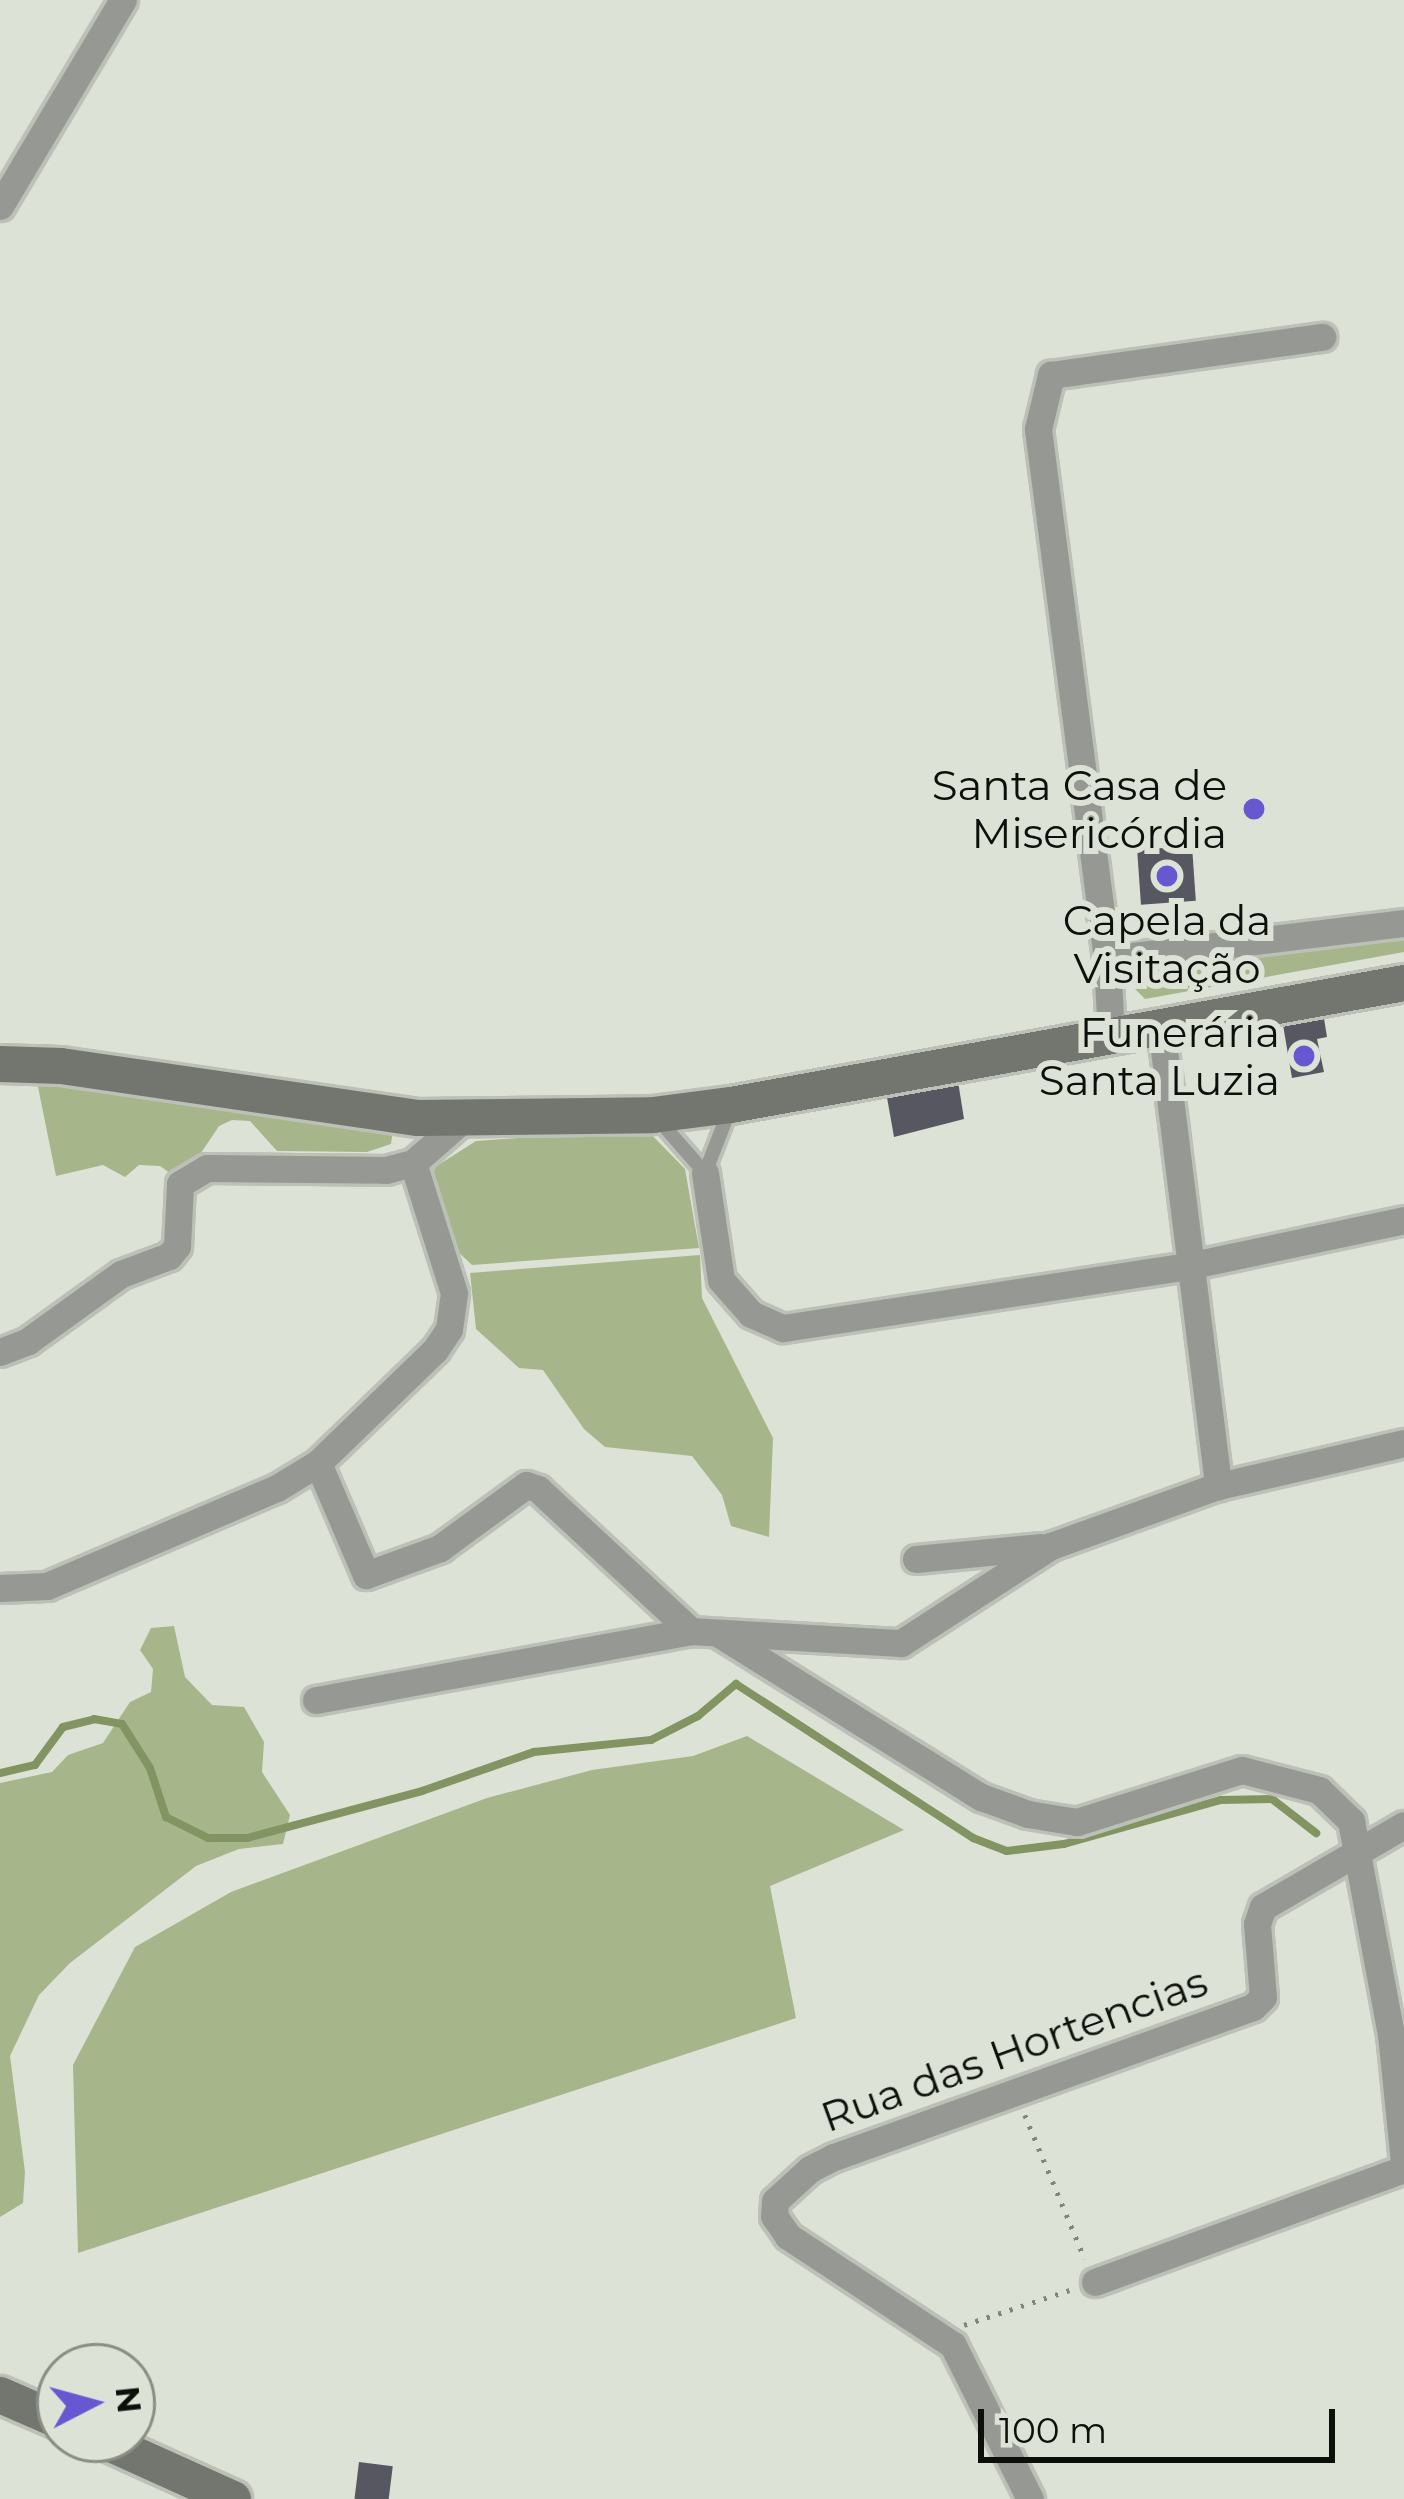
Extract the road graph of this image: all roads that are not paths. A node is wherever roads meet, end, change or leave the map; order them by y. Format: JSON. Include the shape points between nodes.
{"nodes":[{"id":1,"x":123,"y":0,"type":"edge"},
{"id":2,"x":0,"y":206,"type":"edge"},
{"id":3,"x":1322,"y":337,"type":"dead end"},
{"id":4,"x":1404,"y":923,"type":"edge"},
{"id":5,"x":1107,"y":959,"type":"junction"},
{"id":6,"x":1404,"y":983,"type":"edge"},
{"id":7,"x":1161,"y":1026,"type":"junction"},
{"id":8,"x":1111,"y":1036,"type":"junction"},
{"id":9,"x":0,"y":1064,"type":"edge"},
{"id":10,"x":731,"y":1106,"type":"junction"},
{"id":11,"x":653,"y":1114,"type":"junction"},
{"id":12,"x":461,"y":1121,"type":"junction"},
{"id":13,"x":412,"y":1163,"type":"junction"},
{"id":14,"x":705,"y":1173,"type":"junction"},
{"id":15,"x":1404,"y":1220,"type":"edge"},
{"id":16,"x":1193,"y":1265,"type":"junction"},
{"id":17,"x":0,"y":1352,"type":"edge"},
{"id":18,"x":1404,"y":1443,"type":"edge"},
{"id":19,"x":318,"y":1463,"type":"junction"},
{"id":20,"x":1218,"y":1486,"type":"junction"},
{"id":21,"x":1051,"y":1546,"type":"junction"},
{"id":22,"x":916,"y":1559,"type":"dead end"},
{"id":23,"x":0,"y":1588,"type":"edge"},
{"id":24,"x":704,"y":1632,"type":"junction"},
{"id":25,"x":316,"y":1700,"type":"dead end"},
{"id":26,"x":1404,"y":1825,"type":"edge"},
{"id":27,"x":1358,"y":1851,"type":"junction"},
{"id":28,"x":1398,"y":2033,"type":"edge"},
{"id":29,"x":1404,"y":2165,"type":"edge"},
{"id":30,"x":1095,"y":2282,"type":"road end"},
{"id":31,"x":0,"y":2395,"type":"edge"},
{"id":32,"x":36,"y":2411,"type":"edge"},
{"id":33,"x":153,"y":2463,"type":"edge"},
{"id":34,"x":233,"y":2499,"type":"edge"},
{"id":35,"x":1030,"y":2499,"type":"edge"}],
"edges":[{"from":1,"to":2,"type":"street"},
{"from":3,"to":5,"type":"street","via":[[1051,375],[1038,429]]},
{"from":4,"to":5,"type":"street"},
{"from":5,"to":8,"type":"street"},
{"from":6,"to":7,"type":"street"},
{"from":7,"to":8,"type":"street"},
{"from":7,"to":16,"type":"street"},
{"from":8,"to":10,"type":"street"},
{"from":9,"to":12,"type":"street"},
{"from":10,"to":11,"type":"street"},
{"from":10,"to":14,"type":"lane"},
{"from":11,"to":12,"type":"street"},
{"from":11,"to":14,"type":"lane"},
{"from":12,"to":13,"type":"street"},
{"from":13,"to":17,"type":"street","via":[[386,1170],[207,1168],[181,1184],[170,1256],[121,1274]]},
{"from":13,"to":19,"type":"street","via":[[454,1293],[448,1329]]},
{"from":14,"to":16,"type":"street","via":[[722,1280],[751,1314],[784,1328]]},
{"from":15,"to":16,"type":"street"},
{"from":16,"to":20,"type":"street"},
{"from":18,"to":20,"type":"street"},
{"from":19,"to":23,"type":"street","via":[[140,1550],[46,1586]]},
{"from":19,"to":24,"type":"street","via":[[366,1575],[440,1548],[526,1485]]},
{"from":20,"to":21,"type":"street"},
{"from":21,"to":22,"type":"street"},
{"from":21,"to":24,"type":"street","via":[[902,1643]]},
{"from":24,"to":25,"type":"street"},
{"from":24,"to":27,"type":"street","via":[[1012,1808],[1076,1822],[1242,1770],[1319,1790],[1351,1821]]},
{"from":26,"to":27,"type":"street","name":"Rua das Hortencias"},
{"from":27,"to":28,"type":"street"},
{"from":27,"to":35,"type":"street","name":"Rua das Hortencias","via":[[1263,1907],[1263,1997],[1253,2007],[810,2169],[779,2194],[774,2211],[788,2236],[942,2332]]},
{"from":28,"to":29,"type":"street"},
{"from":29,"to":30,"type":"street"},
{"from":31,"to":32,"type":"street"},
{"from":33,"to":34,"type":"street"}]}
